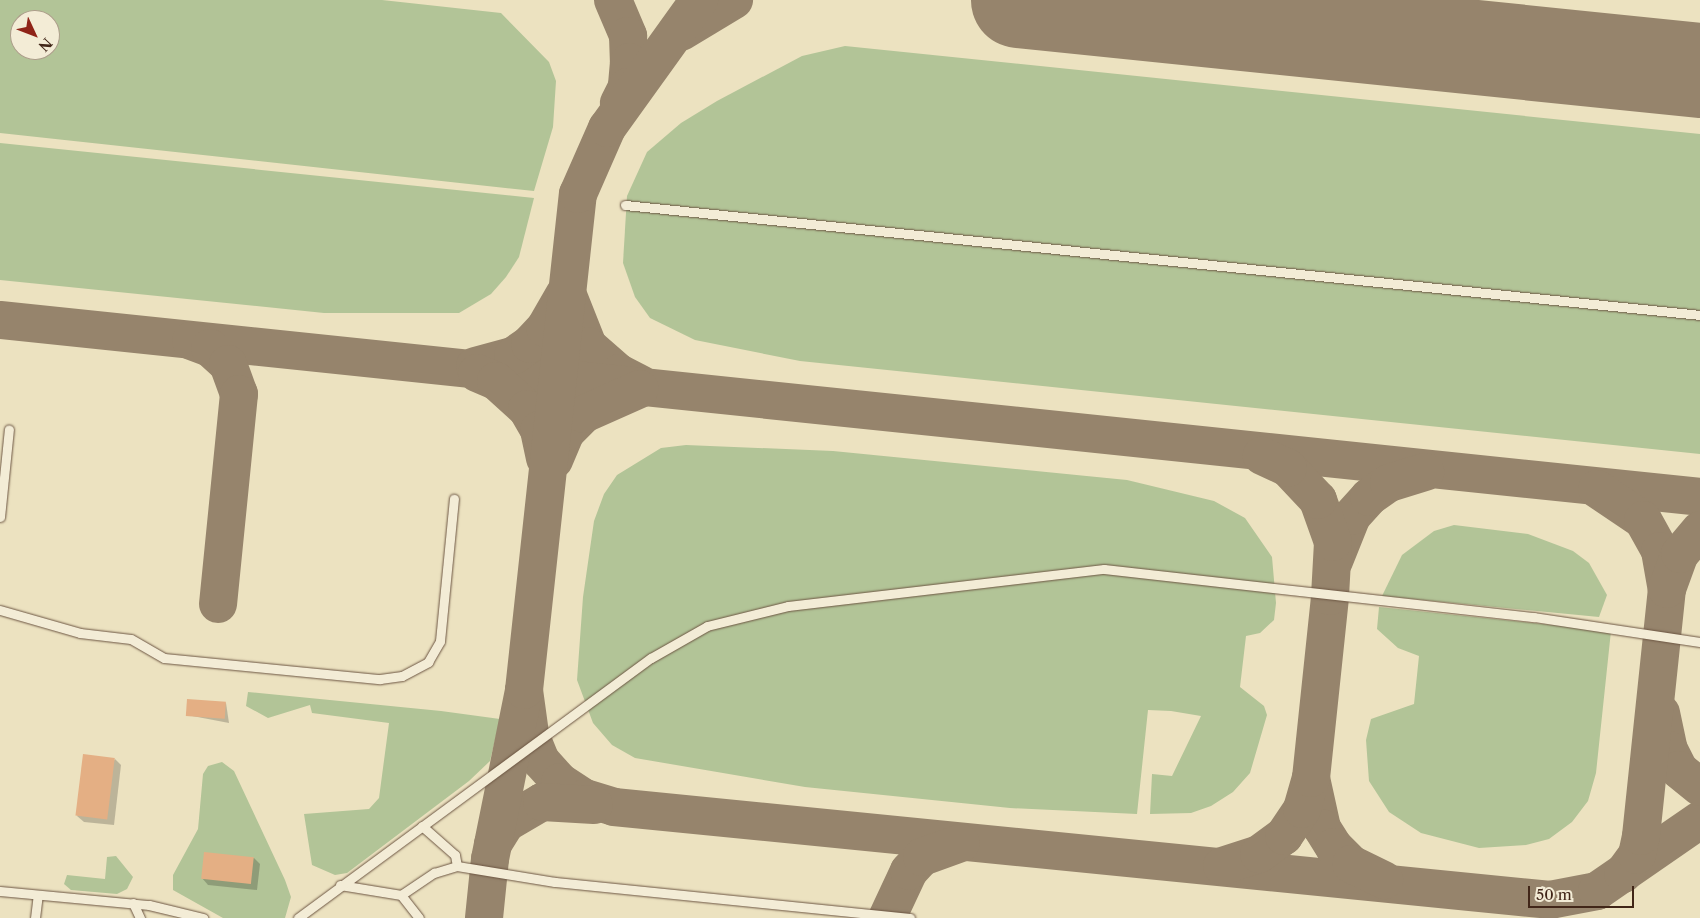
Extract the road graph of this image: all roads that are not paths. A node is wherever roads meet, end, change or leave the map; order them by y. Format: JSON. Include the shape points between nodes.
{"nodes":[{"id":1,"x":625,"y":205,"type":"dead end"},
{"id":2,"x":1700,"y":315,"type":"edge"},
{"id":3,"x":9,"y":429,"type":"dead end"},
{"id":4,"x":454,"y":499,"type":"dead end"},
{"id":5,"x":0,"y":517,"type":"edge"},
{"id":6,"x":0,"y":610,"type":"edge"},
{"id":7,"x":1700,"y":642,"type":"edge"},
{"id":8,"x":422,"y":826,"type":"junction"},
{"id":9,"x":457,"y":866,"type":"junction"},
{"id":10,"x":340,"y":885,"type":"junction"},
{"id":11,"x":0,"y":892,"type":"edge"},
{"id":12,"x":38,"y":894,"type":"junction"},
{"id":13,"x":401,"y":896,"type":"junction"},
{"id":14,"x":133,"y":903,"type":"junction"},
{"id":15,"x":35,"y":918,"type":"edge"},
{"id":16,"x":140,"y":918,"type":"edge"},
{"id":17,"x":203,"y":918,"type":"edge"},
{"id":18,"x":298,"y":918,"type":"edge"},
{"id":19,"x":419,"y":918,"type":"edge"},
{"id":20,"x":910,"y":918,"type":"edge"}],
"edges":[{"from":1,"to":2,"type":"lane"},
{"from":3,"to":5,"type":"lane"},
{"from":4,"to":6,"type":"lane","via":[[438,647],[428,662],[402,676],[380,679],[164,658],[131,639],[80,633]]},
{"from":7,"to":8,"type":"lane","via":[[1534,617],[1104,569],[788,606],[707,626],[650,658]]},
{"from":8,"to":9,"type":"lane","via":[[455,855]]},
{"from":8,"to":10,"type":"lane"},
{"from":9,"to":13,"type":"lane","via":[[434,873]]},
{"from":9,"to":20,"type":"lane","via":[[555,882]]},
{"from":10,"to":13,"type":"lane"},
{"from":10,"to":18,"type":"lane"},
{"from":11,"to":12,"type":"lane"},
{"from":12,"to":14,"type":"lane"},
{"from":12,"to":15,"type":"lane"},
{"from":13,"to":19,"type":"lane"},
{"from":14,"to":16,"type":"lane"},
{"from":14,"to":17,"type":"lane","via":[[190,911]]}]}
